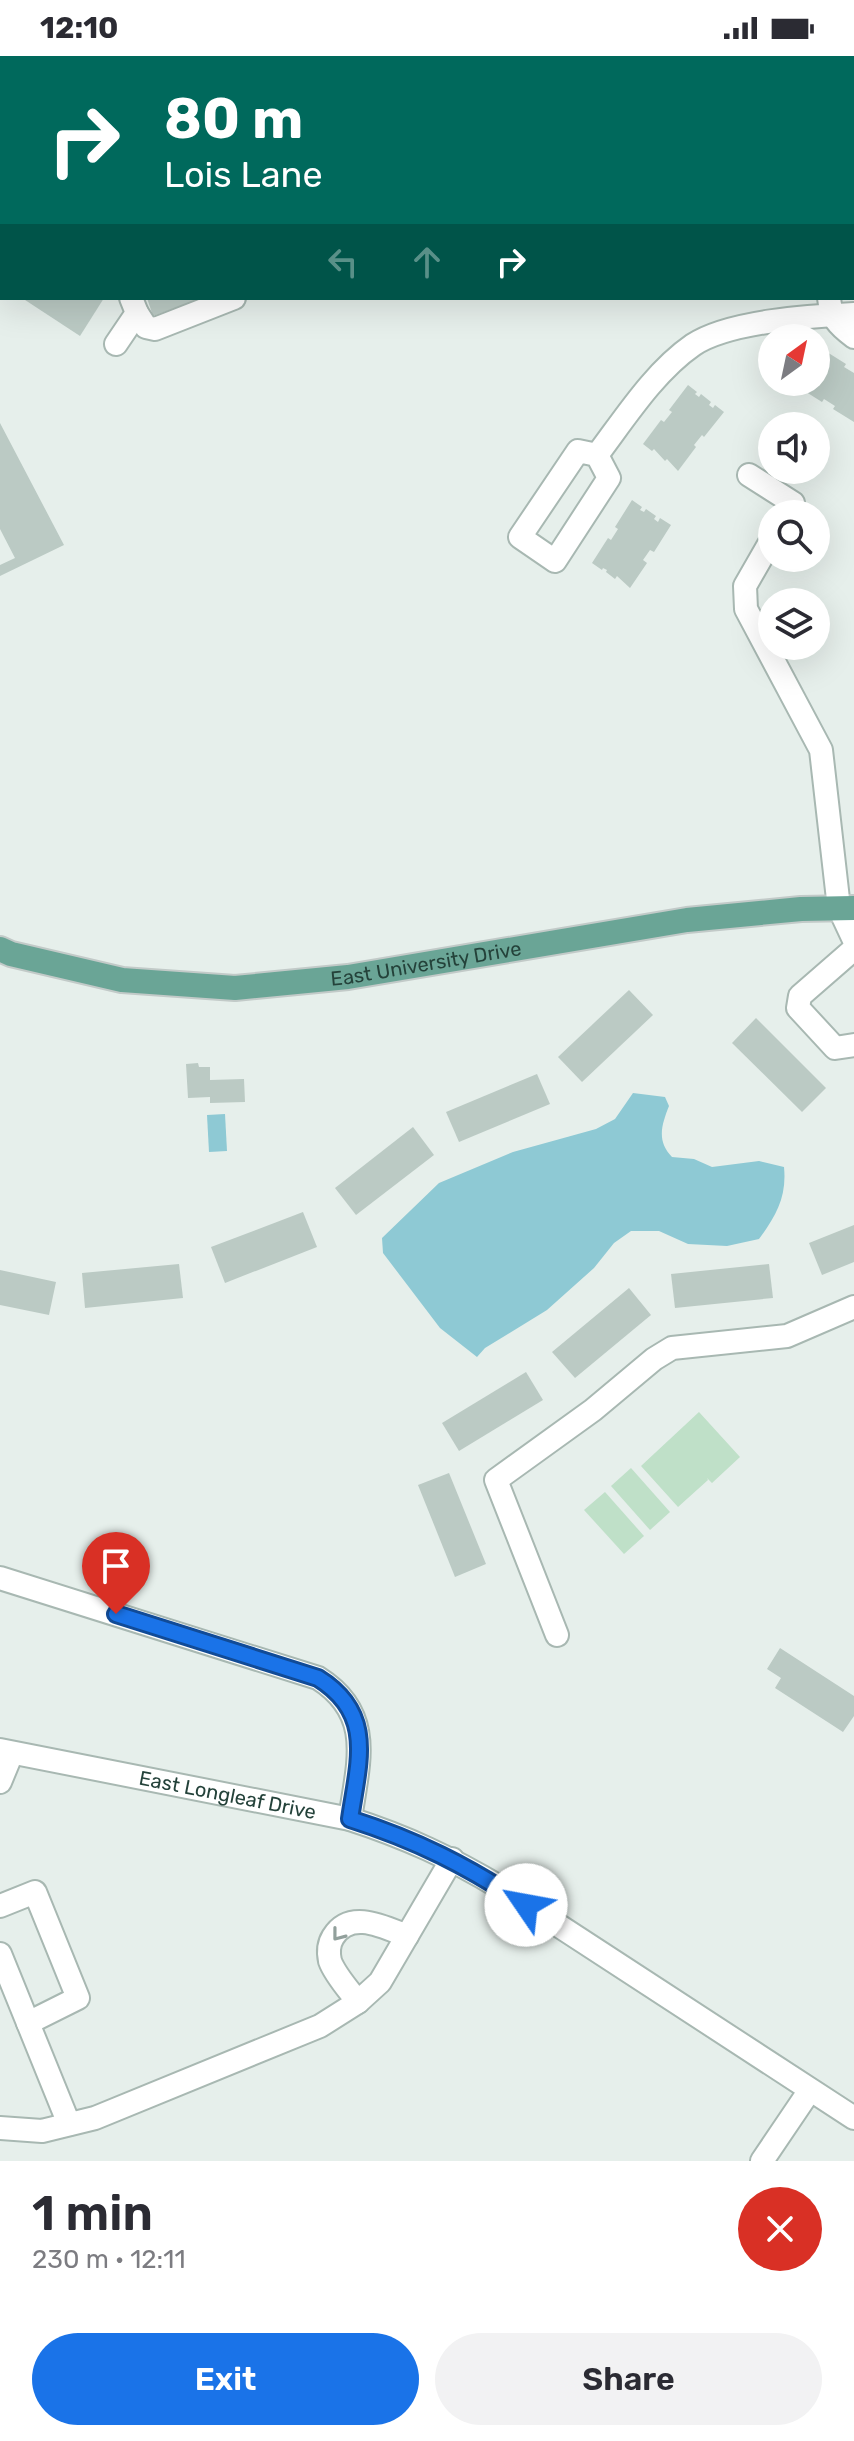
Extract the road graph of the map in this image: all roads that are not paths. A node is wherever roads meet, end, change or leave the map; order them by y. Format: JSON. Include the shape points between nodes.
{"nodes":[{"id":1,"x":229,"y":300,"type":"edge"},
{"id":2,"x":134,"y":305,"type":"edge"},
{"id":3,"x":830,"y":306,"type":"edge"},
{"id":4,"x":854,"y":314,"type":"edge"},
{"id":5,"x":854,"y":337,"type":"edge"},
{"id":6,"x":116,"y":344,"type":"dead end"},
{"id":7,"x":597,"y":455,"type":"junction"},
{"id":8,"x":749,"y":475,"type":"dead end"},
{"id":9,"x":788,"y":500,"type":"edge"},
{"id":10,"x":758,"y":563,"type":"edge"},
{"id":11,"x":847,"y":908,"type":"edge"},
{"id":12,"x":854,"y":940,"type":"edge"},
{"id":13,"x":0,"y":949,"type":"edge"},
{"id":14,"x":854,"y":949,"type":"edge"},
{"id":15,"x":854,"y":1045,"type":"edge"},
{"id":16,"x":854,"y":1307,"type":"edge"},
{"id":17,"x":0,"y":1578,"type":"edge"},
{"id":18,"x":557,"y":1635,"type":"dead end"},
{"id":19,"x":6,"y":1752,"type":"edge"},
{"id":20,"x":0,"y":1782,"type":"edge"},
{"id":21,"x":350,"y":1819,"type":"junction"},
{"id":22,"x":452,"y":1859,"type":"junction"},
{"id":23,"x":0,"y":1906,"type":"edge"},
{"id":24,"x":407,"y":1936,"type":"junction"},
{"id":25,"x":0,"y":1954,"type":"edge"},
{"id":26,"x":358,"y":2002,"type":"junction"},
{"id":27,"x":28,"y":2023,"type":"junction"},
{"id":28,"x":810,"y":2090,"type":"junction"},
{"id":29,"x":854,"y":2118,"type":"edge"},
{"id":30,"x":69,"y":2124,"type":"junction"},
{"id":31,"x":0,"y":2128,"type":"edge"},
{"id":32,"x":762,"y":2161,"type":"edge"}],
"edges":[{"from":1,"to":2,"type":"street","via":[[155,329],[146,327]]},
{"from":2,"to":6,"type":"street"},
{"from":3,"to":4,"type":"street"},
{"from":3,"to":5,"type":"street","via":[[840,326]]},
{"from":3,"to":7,"type":"street","via":[[745,325],[694,344],[647,387]]},
{"from":7,"to":7,"type":"street","via":[[578,451],[520,537],[555,561],[609,478]]},
{"from":8,"to":9,"type":"street"},
{"from":10,"to":11,"type":"street","via":[[745,586],[746,609],[821,750]]},
{"from":11,"to":12,"type":"street"},
{"from":11,"to":13,"type":"main road","name":"East University Drive","via":[[687,920],[348,977],[235,988],[122,980]]},
{"from":14,"to":15,"type":"street","via":[[800,996],[798,1008],[835,1048]]},
{"from":16,"to":18,"type":"street","via":[[787,1336],[672,1348],[496,1480]]},
{"from":17,"to":21,"type":"street","via":[[318,1678],[335,1689],[358,1727]]},
{"from":19,"to":20,"type":"street"},
{"from":19,"to":21,"type":"street","name":"East Longleaf Drive"},
{"from":21,"to":22,"type":"street","name":"East Longleaf Drive"},
{"from":22,"to":24,"type":"street"},
{"from":22,"to":28,"type":"street","name":"East Longleaf Drive"},
{"from":23,"to":27,"type":"street","via":[[35,1892],[78,1998]]},
{"from":24,"to":26,"type":"street","via":[[380,1982]]},
{"from":24,"to":26,"type":"street","one_way":true,"via":[[358,1921],[334,1935],[328,1949],[331,1964]]},
{"from":25,"to":27,"type":"street"},
{"from":26,"to":30,"type":"street","via":[[320,2026]]},
{"from":27,"to":30,"type":"street"},
{"from":28,"to":29,"type":"street","name":"East Longleaf Drive"},
{"from":28,"to":32,"type":"street"},
{"from":30,"to":31,"type":"street","via":[[42,2131]]}]}
